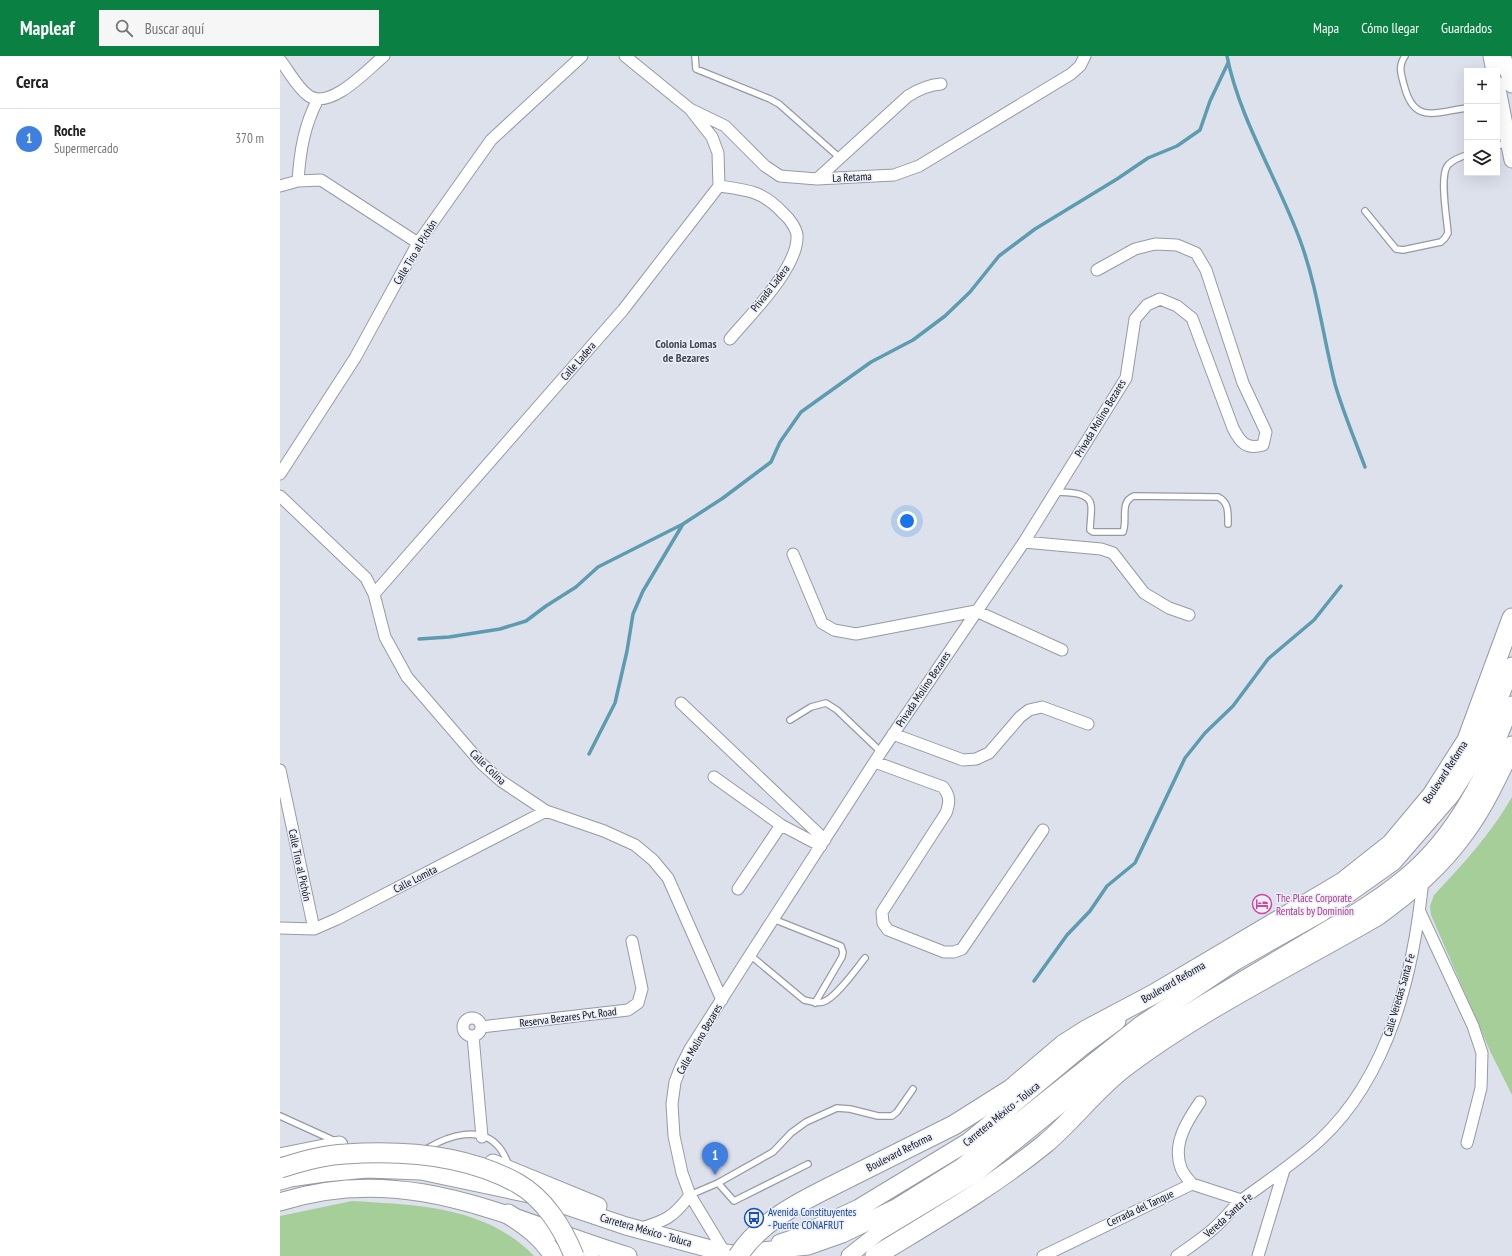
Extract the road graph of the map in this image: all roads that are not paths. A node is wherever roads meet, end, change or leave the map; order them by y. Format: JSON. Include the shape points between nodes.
{"nodes":[{"id":1,"x":384,"y":56,"type":"edge"},
{"id":2,"x":582,"y":56,"type":"edge"},
{"id":3,"x":624,"y":56,"type":"edge"},
{"id":4,"x":695,"y":56,"type":"edge"},
{"id":5,"x":1085,"y":56,"type":"edge"},
{"id":6,"x":1405,"y":56,"type":"edge"},
{"id":7,"x":1492,"y":56,"type":"edge"},
{"id":8,"x":1501,"y":56,"type":"edge"},
{"id":9,"x":280,"y":60,"type":"edge"},
{"id":10,"x":1507,"y":75,"type":"edge"},
{"id":11,"x":941,"y":84,"type":"dead end"},
{"id":12,"x":318,"y":99,"type":"junction"},
{"id":13,"x":1464,"y":108,"type":"edge"},
{"id":14,"x":690,"y":109,"type":"junction"},
{"id":15,"x":1500,"y":114,"type":"edge"},
{"id":16,"x":1503,"y":145,"type":"edge"},
{"id":17,"x":1464,"y":156,"type":"edge"},
{"id":18,"x":840,"y":158,"type":"junction"},
{"id":19,"x":1512,"y":160,"type":"edge"},
{"id":20,"x":817,"y":179,"type":"junction"},
{"id":21,"x":298,"y":181,"type":"junction"},
{"id":22,"x":280,"y":186,"type":"edge"},
{"id":23,"x":719,"y":186,"type":"junction"},
{"id":24,"x":1365,"y":211,"type":"dead end"},
{"id":25,"x":418,"y":242,"type":"junction"},
{"id":26,"x":1097,"y":270,"type":"dead end"},
{"id":27,"x":730,"y":339,"type":"dead end"},
{"id":28,"x":280,"y":474,"type":"edge"},
{"id":29,"x":1055,"y":492,"type":"junction"},
{"id":30,"x":280,"y":496,"type":"edge"},
{"id":31,"x":1228,"y":524,"type":"dead end"},
{"id":32,"x":1024,"y":542,"type":"junction"},
{"id":33,"x":793,"y":554,"type":"dead end"},
{"id":34,"x":374,"y":594,"type":"junction"},
{"id":35,"x":976,"y":612,"type":"junction"},
{"id":36,"x":1189,"y":615,"type":"dead end"},
{"id":37,"x":1512,"y":618,"type":"edge"},
{"id":38,"x":1062,"y":650,"type":"dead end"},
{"id":39,"x":1512,"y":666,"type":"edge"},
{"id":40,"x":681,"y":703,"type":"dead end"},
{"id":41,"x":1512,"y":704,"type":"edge"},
{"id":42,"x":790,"y":720,"type":"dead end"},
{"id":43,"x":1088,"y":724,"type":"dead end"},
{"id":44,"x":893,"y":734,"type":"junction"},
{"id":45,"x":1512,"y":746,"type":"edge"},
{"id":46,"x":881,"y":752,"type":"junction"},
{"id":47,"x":875,"y":762,"type":"junction"},
{"id":48,"x":280,"y":770,"type":"edge"},
{"id":49,"x":714,"y":777,"type":"dead end"},
{"id":50,"x":283,"y":802,"type":"edge"},
{"id":51,"x":546,"y":811,"type":"junction"},
{"id":52,"x":781,"y":825,"type":"junction"},
{"id":53,"x":1043,"y":830,"type":"dead end"},
{"id":54,"x":823,"y":843,"type":"junction"},
{"id":55,"x":1423,"y":879,"type":"junction"},
{"id":56,"x":738,"y":890,"type":"dead end"},
{"id":57,"x":1420,"y":912,"type":"junction"},
{"id":58,"x":774,"y":919,"type":"junction"},
{"id":59,"x":280,"y":928,"type":"edge"},
{"id":60,"x":314,"y":929,"type":"junction"},
{"id":61,"x":632,"y":941,"type":"dead end"},
{"id":62,"x":750,"y":955,"type":"junction"},
{"id":63,"x":865,"y":958,"type":"dead end"},
{"id":64,"x":1154,"y":994,"type":"junction"},
{"id":65,"x":722,"y":1000,"type":"junction"},
{"id":66,"x":815,"y":1003,"type":"junction"},
{"id":67,"x":481,"y":1027,"type":"junction"},
{"id":68,"x":473,"y":1036,"type":"junction"},
{"id":69,"x":913,"y":1089,"type":"dead end"},
{"id":70,"x":1200,"y":1102,"type":"dead end"},
{"id":71,"x":280,"y":1116,"type":"edge"},
{"id":72,"x":482,"y":1137,"type":"junction"},
{"id":73,"x":1467,"y":1143,"type":"dead end"},
{"id":74,"x":343,"y":1145,"type":"junction"},
{"id":75,"x":428,"y":1148,"type":"junction"},
{"id":76,"x":280,"y":1157,"type":"edge"},
{"id":77,"x":808,"y":1164,"type":"dead end"},
{"id":78,"x":280,"y":1168,"type":"edge"},
{"id":79,"x":513,"y":1170,"type":"junction"},
{"id":80,"x":1284,"y":1170,"type":"junction"},
{"id":81,"x":280,"y":1181,"type":"edge"},
{"id":82,"x":718,"y":1183,"type":"junction"},
{"id":83,"x":1192,"y":1184,"type":"junction"},
{"id":84,"x":690,"y":1195,"type":"junction"},
{"id":85,"x":1242,"y":1200,"type":"junction"},
{"id":86,"x":280,"y":1202,"type":"edge"},
{"id":87,"x":508,"y":1214,"type":"junction"},
{"id":88,"x":632,"y":1227,"type":"junction"},
{"id":89,"x":892,"y":1246,"type":"junction"},
{"id":90,"x":558,"y":1249,"type":"edge"},
{"id":91,"x":735,"y":1254,"type":"edge"},
{"id":92,"x":596,"y":1256,"type":"edge"},
{"id":93,"x":628,"y":1256,"type":"edge"},
{"id":94,"x":849,"y":1256,"type":"edge"},
{"id":95,"x":864,"y":1256,"type":"edge"},
{"id":96,"x":875,"y":1256,"type":"edge"},
{"id":97,"x":1043,"y":1256,"type":"edge"},
{"id":98,"x":1177,"y":1256,"type":"edge"},
{"id":99,"x":1258,"y":1256,"type":"edge"}],
"edges":[{"from":1,"to":12,"type":"street","via":[[340,93],[331,98]]},
{"from":2,"to":25,"type":"street","name":"Calle Tiro al Pichón","via":[[491,140]]},
{"from":3,"to":14,"type":"street","name":"La Retama"},
{"from":4,"to":18,"type":"lane","via":[[696,69],[779,104]]},
{"from":5,"to":20,"type":"street","name":"La Retama","via":[[1080,66],[1071,74],[919,166],[894,175]]},
{"from":6,"to":13,"type":"lane","via":[[1400,70],[1407,96],[1414,109],[1427,113]]},
{"from":7,"to":10,"type":"main road"},
{"from":8,"to":10,"type":"main road"},
{"from":9,"to":12,"type":"street","via":[[305,92]]},
{"from":11,"to":18,"type":"street","via":[[920,88],[908,96]]},
{"from":12,"to":21,"type":"street","via":[[304,134]]},
{"from":14,"to":20,"type":"street","name":"La Retama","via":[[725,126],[765,166],[780,176]]},
{"from":14,"to":23,"type":"street","via":[[712,137],[718,153]]},
{"from":15,"to":16,"type":"main road"},
{"from":16,"to":19,"type":"main road"},
{"from":17,"to":24,"type":"lane","via":[[1447,166],[1444,178],[1448,233],[1441,242],[1403,250],[1396,249]]},
{"from":18,"to":20,"type":"street"},
{"from":21,"to":22,"type":"street"},
{"from":21,"to":25,"type":"street","via":[[321,180]]},
{"from":23,"to":27,"type":"street","name":"Privada Ladera","via":[[750,190],[772,201],[788,217],[797,233],[796,251],[788,268]]},
{"from":23,"to":34,"type":"street","name":"Calle Ladera","via":[[623,310]]},
{"from":25,"to":28,"type":"street","name":"Calle Tiro al Pichón","via":[[355,358]]},
{"from":26,"to":29,"type":"street","name":"Privada Molino Bezares","via":[[1135,249],[1155,244],[1177,245],[1196,253],[1206,270],[1243,383],[1266,432],[1264,445],[1254,447],[1240,441],[1192,318],[1177,306],[1160,299],[1147,304],[1135,319],[1126,378]]},
{"from":29,"to":31,"type":"lane","via":[[1078,494],[1089,500],[1090,530],[1093,532],[1123,532],[1125,504],[1128,498],[1134,496],[1218,497],[1225,501],[1227,506]]},
{"from":29,"to":32,"type":"street","name":"Privada Molino Bezares"},
{"from":30,"to":34,"type":"street","name":"Calle Colina","via":[[366,578]]},
{"from":32,"to":35,"type":"street","name":"Privada Molino Bezares"},
{"from":32,"to":36,"type":"street","via":[[1113,553],[1144,593],[1169,608]]},
{"from":33,"to":35,"type":"street","via":[[822,623],[834,630],[856,634]]},
{"from":34,"to":51,"type":"street","name":"Calle Colina","via":[[385,636],[407,677],[482,764],[501,781]]},
{"from":35,"to":38,"type":"street"},
{"from":35,"to":44,"type":"street","name":"Privada Molino Bezares"},
{"from":37,"to":64,"type":"highway","name":"Boulevard Reforma","via":[[1466,740],[1432,795],[1391,844],[1343,882]]},
{"from":39,"to":91,"type":"main road","via":[[1478,752],[1451,795],[1393,862],[1321,913],[1236,960],[1142,1024],[962,1167],[896,1208],[842,1234],[808,1246]]},
{"from":40,"to":54,"type":"street"},
{"from":41,"to":94,"type":"main road","via":[[1468,800],[1437,844],[1394,885],[1364,906],[1122,1052],[976,1174],[878,1233]]},
{"from":42,"to":46,"type":"lane","via":[[811,707],[826,703],[837,710]]},
{"from":43,"to":44,"type":"street","via":[[1042,707],[1029,710],[989,753],[976,759],[963,760]]},
{"from":44,"to":46,"type":"street","name":"Privada Molino Bezares"},
{"from":45,"to":55,"type":"highway","via":[[1487,796],[1465,832]]},
{"from":46,"to":47,"type":"street","name":"Privada Molino Bezares"},
{"from":47,"to":53,"type":"street","via":[[943,787],[949,794],[946,813],[882,912],[883,923],[888,930],[944,952],[962,949]]},
{"from":47,"to":54,"type":"street","name":"Privada Molino Bezares"},
{"from":48,"to":50,"type":"street","name":"Calle Tiro al Pichón"},
{"from":49,"to":52,"type":"street"},
{"from":50,"to":60,"type":"street","name":"Calle Tiro al Pichón"},
{"from":51,"to":60,"type":"street","name":"Calle Lomita"},
{"from":51,"to":65,"type":"street","name":"Calle Colina","via":[[604,831],[635,845],[653,860],[668,878]]},
{"from":52,"to":54,"type":"street"},
{"from":52,"to":56,"type":"street"},
{"from":54,"to":58,"type":"street","name":"Privada Molino Bezares"},
{"from":55,"to":57,"type":"street","name":"Calle Veredas Santa Fe"},
{"from":55,"to":89,"type":"highway","via":[[1404,897],[1377,916],[1237,995],[1144,1053],[1124,1068],[1025,1159],[974,1196]]},
{"from":57,"to":73,"type":"street","via":[[1473,1026],[1482,1053],[1481,1088]]},
{"from":57,"to":80,"type":"street","name":"Calle Veredas Santa Fe","via":[[1394,1020],[1377,1062],[1359,1095],[1320,1140]]},
{"from":58,"to":62,"type":"street","name":"Privada Molino Bezares"},
{"from":58,"to":66,"type":"lane","via":[[841,946],[842,957]]},
{"from":59,"to":60,"type":"street","name":"Calle Lomita"},
{"from":61,"to":67,"type":"street","name":"Reserva Bezares Pvt. Road","via":[[642,990],[638,1003],[628,1010]]},
{"from":62,"to":65,"type":"street","name":"Privada Molino Bezares"},
{"from":62,"to":66,"type":"lane","via":[[804,1000]]},
{"from":63,"to":66,"type":"lane","via":[[835,993],[824,1002]]},
{"from":64,"to":91,"type":"highway","name":"Boulevard Reforma","bridge":true,"via":[[1064,1044],[1011,1089],[954,1125],[798,1203],[776,1218]]},
{"from":64,"to":91,"type":"main road","name":"Carretera México - Toluca","via":[[1082,1046],[968,1142],[859,1208],[792,1239]]},
{"from":65,"to":84,"type":"street","name":"Calle Molino Bezares","via":[[690,1049],[675,1082],[672,1104],[674,1136]]},
{"from":67,"to":68,"type":"street","via":[[480,1032]]},
{"from":67,"to":68,"type":"street","name":"Reserva Bezares Pvt. Road","via":[[474,1019],[465,1022],[463,1030],[467,1035]]},
{"from":68,"to":72,"type":"street","name":"Reserva Bezares Pvt. Road"},
{"from":69,"to":82,"type":"lane","via":[[892,1116],[878,1116],[850,1108],[837,1108],[806,1122],[791,1133],[774,1152]]},
{"from":70,"to":83,"type":"street","via":[[1182,1128],[1178,1153],[1181,1169]]},
{"from":71,"to":74,"type":"lane"},
{"from":72,"to":75,"type":"lane","via":[[457,1134],[442,1139]]},
{"from":72,"to":79,"type":"lane","via":[[498,1146]]},
{"from":74,"to":75,"type":"main road"},
{"from":74,"to":76,"type":"main road"},
{"from":75,"to":79,"type":"main road","via":[[480,1158]]},
{"from":77,"to":82,"type":"lane","via":[[734,1201]]},
{"from":78,"to":90,"type":"highway","bridge":true,"via":[[311,1159],[344,1154],[430,1156],[465,1164],[492,1172],[518,1184],[538,1200],[552,1215],[568,1241]]},
{"from":79,"to":88,"type":"main road","via":[[604,1209]]},
{"from":80,"to":85,"type":"street","name":"Vereda Santa Fe"},
{"from":80,"to":99,"type":"street"},
{"from":81,"to":88,"type":"main road","name":"Carretera México - Toluca","via":[[367,1169],[421,1171],[534,1195]]},
{"from":82,"to":84,"type":"lane"},
{"from":83,"to":85,"type":"street"},
{"from":83,"to":97,"type":"street","name":"Cerrada del Tanque"},
{"from":84,"to":88,"type":"street","via":[[674,1214],[658,1223]]},
{"from":84,"to":91,"type":"street","name":"Calle Molino Bezares"},
{"from":85,"to":98,"type":"street","name":"Vereda Santa Fe","via":[[1213,1230]]},
{"from":86,"to":87,"type":"main road","via":[[339,1190],[384,1189],[436,1195]]},
{"from":87,"to":90,"type":"highway"},
{"from":87,"to":93,"type":"main road"},
{"from":88,"to":91,"type":"main road","name":"Carretera México - Toluca"},
{"from":89,"to":95,"type":"main road"},
{"from":89,"to":96,"type":"highway"},
{"from":90,"to":92,"type":"lane"}]}
